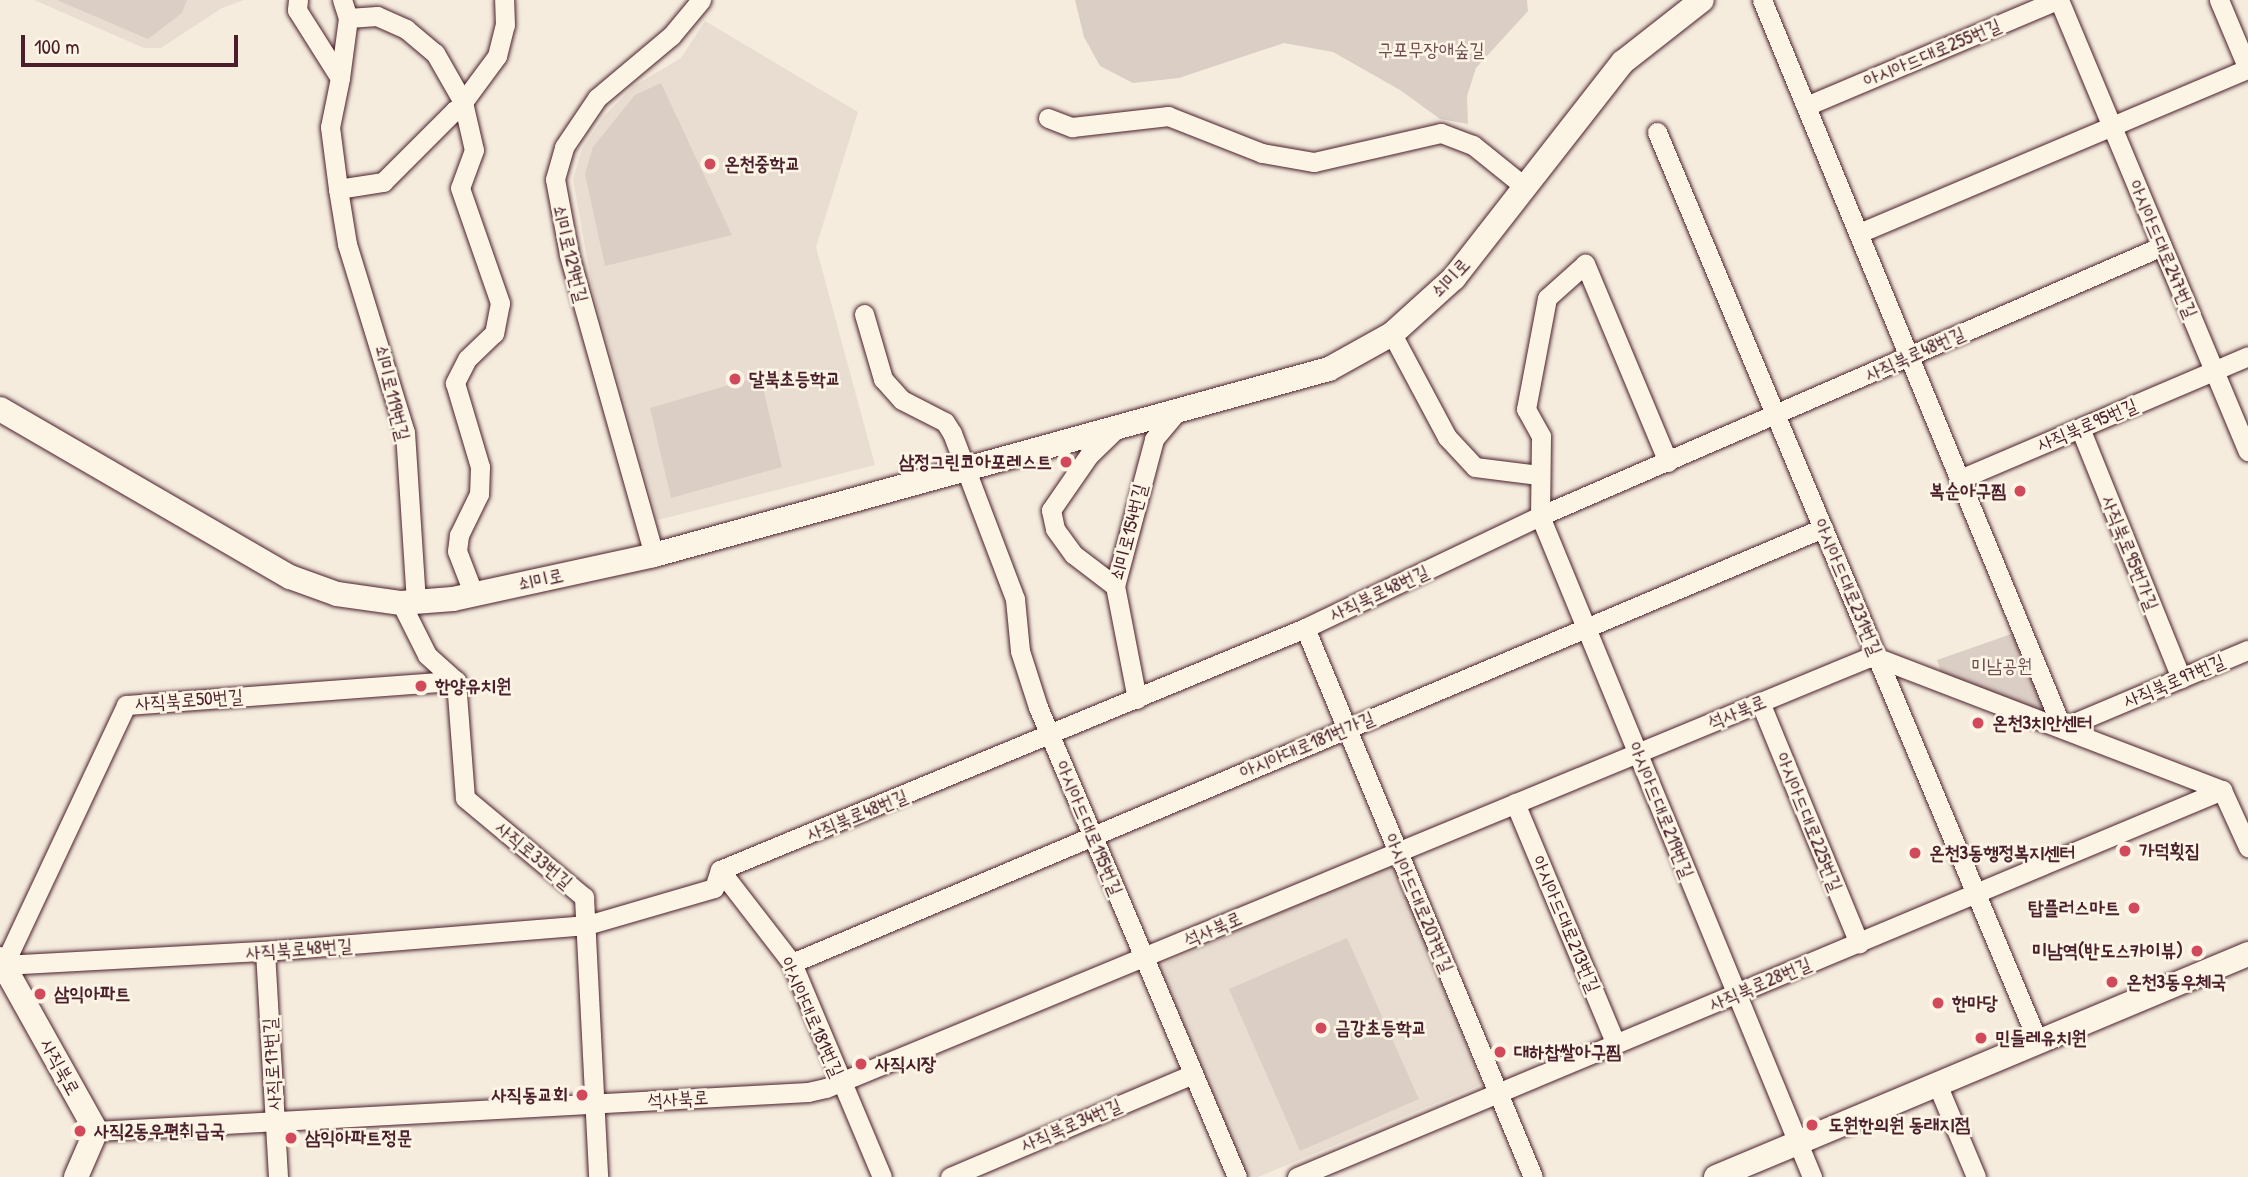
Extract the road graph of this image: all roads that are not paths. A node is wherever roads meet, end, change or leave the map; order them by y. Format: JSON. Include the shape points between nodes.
{"nodes":[{"id":1,"x":298,"y":0,"type":"edge"},
{"id":2,"x":503,"y":0,"type":"edge"},
{"id":3,"x":701,"y":0,"type":"edge"},
{"id":4,"x":1702,"y":0,"type":"edge"},
{"id":5,"x":1762,"y":0,"type":"edge"},
{"id":6,"x":2058,"y":0,"type":"edge"},
{"id":7,"x":2219,"y":0,"type":"edge"},
{"id":8,"x":345,"y":9,"type":"edge"},
{"id":9,"x":2248,"y":69,"type":"edge"},
{"id":10,"x":340,"y":78,"type":"junction"},
{"id":11,"x":463,"y":106,"type":"junction"},
{"id":12,"x":1806,"y":106,"type":"junction"},
{"id":13,"x":1048,"y":117,"type":"dead end"},
{"id":14,"x":2112,"y":127,"type":"junction"},
{"id":15,"x":1657,"y":132,"type":"dead end"},
{"id":16,"x":1525,"y":187,"type":"junction"},
{"id":17,"x":338,"y":189,"type":"junction"},
{"id":18,"x":1859,"y":233,"type":"junction"},
{"id":19,"x":2162,"y":246,"type":"junction"},
{"id":20,"x":864,"y":314,"type":"dead end"},
{"id":21,"x":1392,"y":334,"type":"junction"},
{"id":22,"x":1910,"y":356,"type":"junction"},
{"id":23,"x":2248,"y":356,"type":"edge"},
{"id":24,"x":2214,"y":370,"type":"junction"},
{"id":25,"x":0,"y":409,"type":"edge"},
{"id":26,"x":1175,"y":414,"type":"junction"},
{"id":27,"x":1776,"y":415,"type":"junction"},
{"id":28,"x":2080,"y":428,"type":"junction"},
{"id":29,"x":1114,"y":431,"type":"junction"},
{"id":30,"x":2248,"y":451,"type":"edge"},
{"id":31,"x":1668,"y":462,"type":"junction"},
{"id":32,"x":966,"y":472,"type":"junction"},
{"id":33,"x":1538,"y":475,"type":"junction"},
{"id":34,"x":1960,"y":479,"type":"junction"},
{"id":35,"x":1540,"y":516,"type":"junction"},
{"id":36,"x":1823,"y":528,"type":"junction"},
{"id":37,"x":654,"y":555,"type":"junction"},
{"id":38,"x":1115,"y":586,"type":"junction"},
{"id":39,"x":474,"y":595,"type":"junction"},
{"id":40,"x":409,"y":603,"type":"junction"},
{"id":41,"x":1305,"y":628,"type":"junction"},
{"id":42,"x":1586,"y":628,"type":"junction"},
{"id":43,"x":2248,"y":650,"type":"edge"},
{"id":44,"x":1878,"y":658,"type":"junction"},
{"id":45,"x":2181,"y":678,"type":"junction"},
{"id":46,"x":456,"y":681,"type":"junction"},
{"id":47,"x":1137,"y":699,"type":"junction"},
{"id":48,"x":1760,"y":702,"type":"junction"},
{"id":49,"x":2062,"y":728,"type":"junction"},
{"id":50,"x":1347,"y":729,"type":"junction"},
{"id":51,"x":1049,"y":735,"type":"junction"},
{"id":52,"x":1637,"y":752,"type":"junction"},
{"id":53,"x":2222,"y":790,"type":"junction"},
{"id":54,"x":1516,"y":803,"type":"junction"},
{"id":55,"x":1092,"y":836,"type":"junction"},
{"id":56,"x":2248,"y":847,"type":"edge"},
{"id":57,"x":1398,"y":852,"type":"junction"},
{"id":58,"x":720,"y":870,"type":"junction"},
{"id":59,"x":1976,"y":894,"type":"junction"},
{"id":60,"x":587,"y":925,"type":"junction"},
{"id":61,"x":1859,"y":943,"type":"junction"},
{"id":62,"x":265,"y":951,"type":"junction"},
{"id":63,"x":2248,"y":954,"type":"edge"},
{"id":64,"x":1143,"y":958,"type":"junction"},
{"id":65,"x":792,"y":963,"type":"junction"},
{"id":66,"x":1,"y":966,"type":"edge"},
{"id":67,"x":1737,"y":994,"type":"junction"},
{"id":68,"x":2038,"y":1042,"type":"junction"},
{"id":69,"x":1616,"y":1044,"type":"junction"},
{"id":70,"x":1193,"y":1074,"type":"junction"},
{"id":71,"x":842,"y":1082,"type":"junction"},
{"id":72,"x":1937,"y":1084,"type":"junction"},
{"id":73,"x":1498,"y":1093,"type":"junction"},
{"id":74,"x":593,"y":1103,"type":"junction"},
{"id":75,"x":275,"y":1121,"type":"junction"},
{"id":76,"x":96,"y":1131,"type":"junction"},
{"id":77,"x":1798,"y":1143,"type":"junction"},
{"id":78,"x":76,"y":1177,"type":"edge"},
{"id":79,"x":278,"y":1177,"type":"edge"},
{"id":80,"x":598,"y":1177,"type":"edge"},
{"id":81,"x":882,"y":1177,"type":"edge"},
{"id":82,"x":950,"y":1177,"type":"edge"},
{"id":83,"x":1237,"y":1177,"type":"edge"},
{"id":84,"x":1297,"y":1177,"type":"edge"},
{"id":85,"x":1533,"y":1177,"type":"edge"},
{"id":86,"x":1716,"y":1177,"type":"edge"},
{"id":87,"x":1812,"y":1177,"type":"edge"},
{"id":88,"x":1976,"y":1177,"type":"edge"}],
"edges":[{"from":1,"to":10,"type":"street","via":[[297,10]]},
{"from":2,"to":11,"type":"street","via":[[505,25],[497,56]]},
{"from":3,"to":37,"type":"street","name":"쇠미로129번길","via":[[671,36],[597,98],[564,147],[555,179],[569,254]]},
{"from":4,"to":16,"type":"main road","name":"쇠미로","via":[[1623,62]]},
{"from":5,"to":12,"type":"street"},
{"from":6,"to":12,"type":"street","name":"아시아드대로255번길"},
{"from":6,"to":14,"type":"street","name":"아시아드대로247번길"},
{"from":7,"to":9,"type":"street"},
{"from":8,"to":10,"type":"street","name":"쇠미로119번길"},
{"from":8,"to":11,"type":"street","via":[[406,29],[435,53]]},
{"from":9,"to":14,"type":"street"},
{"from":10,"to":17,"type":"street","name":"쇠미로119번길","via":[[330,127]]},
{"from":11,"to":17,"type":"street","via":[[383,182]]},
{"from":11,"to":39,"type":"street","via":[[474,150],[460,188],[500,303],[494,333],[467,359],[455,383],[480,467],[479,494],[459,535],[457,551]]},
{"from":12,"to":18,"type":"street"},
{"from":13,"to":16,"type":"street","via":[[1072,127],[1168,117],[1262,153],[1314,162],[1441,134],[1473,145]]},
{"from":14,"to":18,"type":"street"},
{"from":14,"to":19,"type":"street","name":"아시아드대로247번길"},
{"from":15,"to":27,"type":"street","name":"아시아드대로231번길"},
{"from":16,"to":21,"type":"main road","name":"쇠미로","via":[[1454,278]]},
{"from":17,"to":40,"type":"street","name":"쇠미로119번길","via":[[347,244],[405,432]]},
{"from":18,"to":22,"type":"street"},
{"from":19,"to":22,"type":"street","name":"사직북로48번길"},
{"from":19,"to":24,"type":"street","name":"아시아드대로247번길"},
{"from":20,"to":32,"type":"street","name":"아시아드대로195번길","via":[[883,379],[902,400],[945,422]]},
{"from":21,"to":26,"type":"main road","name":"쇠미로","via":[[1329,369]]},
{"from":21,"to":33,"type":"street","via":[[1447,437],[1475,467]]},
{"from":22,"to":27,"type":"street","name":"사직북로48번길"},
{"from":22,"to":34,"type":"street"},
{"from":23,"to":24,"type":"street"},
{"from":24,"to":28,"type":"street","name":"사직북로95번길"},
{"from":24,"to":30,"type":"street","name":"아시아드대로247번길"},
{"from":25,"to":40,"type":"main road","name":"쇠미로","via":[[290,577],[337,594]]},
{"from":26,"to":29,"type":"main road","name":"쇠미로"},
{"from":26,"to":38,"type":"street","name":"쇠미로154번길","via":[[1154,439]]},
{"from":27,"to":31,"type":"street","name":"사직북로48번길"},
{"from":27,"to":36,"type":"street","name":"아시아드대로231번길"},
{"from":28,"to":34,"type":"street","name":"사직북로95번길"},
{"from":28,"to":45,"type":"street","name":"사직북로95번가길"},
{"from":29,"to":32,"type":"main road","name":"쇠미로"},
{"from":29,"to":38,"type":"street","name":"쇠미로","via":[[1089,455],[1051,510],[1055,529],[1073,554]]},
{"from":31,"to":33,"type":"street","name":"아시아드대로219번길","via":[[1586,264],[1547,298],[1526,409],[1541,436]]},
{"from":31,"to":35,"type":"street","name":"사직북로48번길"},
{"from":32,"to":37,"type":"main road","name":"쇠미로"},
{"from":32,"to":51,"type":"street","name":"아시아드대로195번길","via":[[1015,600],[1020,651]]},
{"from":33,"to":35,"type":"street","name":"아시아드대로219번길"},
{"from":34,"to":49,"type":"street"},
{"from":35,"to":41,"type":"street","name":"사직북로48번길"},
{"from":35,"to":42,"type":"street","name":"아시아드대로219번길"},
{"from":36,"to":42,"type":"street","name":"아시아대로181번가길"},
{"from":36,"to":44,"type":"street","name":"아시아드대로231번길"},
{"from":37,"to":39,"type":"main road","name":"쇠미로"},
{"from":38,"to":47,"type":"street","name":"쇠미로154번길"},
{"from":39,"to":40,"type":"main road","name":"쇠미로"},
{"from":40,"to":46,"type":"street","via":[[426,655]]},
{"from":41,"to":47,"type":"street","name":"사직북로48번길"},
{"from":41,"to":50,"type":"street","name":"아시아드대로207번길"},
{"from":42,"to":50,"type":"street","name":"아시아대로181번가길"},
{"from":42,"to":52,"type":"street","name":"아시아드대로219번길"},
{"from":43,"to":45,"type":"street","name":"사직북로97번길"},
{"from":44,"to":48,"type":"street","name":"석사북로","via":[[1867,658]]},
{"from":44,"to":49,"type":"street"},
{"from":44,"to":59,"type":"street","name":"아시아드대로231번길"},
{"from":45,"to":49,"type":"street","name":"사직북로97번길"},
{"from":46,"to":60,"type":"street","name":"사직로33번길","via":[[465,798],[584,897]]},
{"from":46,"to":66,"type":"street","name":"사직북로50번길","via":[[126,705]]},
{"from":47,"to":51,"type":"street","name":"사직북로48번길"},
{"from":48,"to":52,"type":"street","name":"석사북로"},
{"from":48,"to":61,"type":"street","name":"아시아드대로225번길"},
{"from":49,"to":53,"type":"street"},
{"from":50,"to":55,"type":"street","name":"아시아대로181번가길"},
{"from":50,"to":57,"type":"street","name":"아시아드대로207번길"},
{"from":51,"to":55,"type":"street","name":"아시아드대로195번길"},
{"from":51,"to":58,"type":"street","name":"사직북로48번길"},
{"from":52,"to":54,"type":"street","name":"석사북로"},
{"from":52,"to":67,"type":"street","name":"아시아드대로219번길"},
{"from":53,"to":56,"type":"street"},
{"from":53,"to":59,"type":"street","name":"사직북로28번길"},
{"from":54,"to":57,"type":"street","name":"석사북로"},
{"from":54,"to":69,"type":"street","name":"아시아드대로213번길"},
{"from":55,"to":64,"type":"street","name":"아시아드대로195번길"},
{"from":55,"to":65,"type":"street","name":"아시아대로181번가길"},
{"from":57,"to":64,"type":"street","name":"석사북로"},
{"from":57,"to":73,"type":"street","name":"아시아드대로207번길"},
{"from":58,"to":60,"type":"street","name":"사직북로48번길","via":[[714,888]]},
{"from":58,"to":65,"type":"street","name":"아시아대로181번길"},
{"from":59,"to":61,"type":"street","name":"사직북로28번길"},
{"from":59,"to":68,"type":"street","name":"아시아드대로231번길"},
{"from":60,"to":62,"type":"street","name":"사직북로48번길"},
{"from":60,"to":74,"type":"street","name":"사직로33번길"},
{"from":61,"to":67,"type":"street","name":"사직북로28번길"},
{"from":62,"to":66,"type":"street","name":"사직북로48번길"},
{"from":62,"to":75,"type":"street","name":"사직로17번길"},
{"from":63,"to":68,"type":"main road"},
{"from":64,"to":70,"type":"street","name":"아시아드대로195번길"},
{"from":64,"to":71,"type":"street","name":"석사북로"},
{"from":65,"to":71,"type":"street","name":"아시아대로181번길"},
{"from":66,"to":76,"type":"main road","name":"사직북로"},
{"from":67,"to":69,"type":"street","name":"사직북로28번길"},
{"from":67,"to":77,"type":"street","name":"아시아드대로219번길"},
{"from":68,"to":72,"type":"main road"},
{"from":69,"to":73,"type":"street","name":"사직북로28번길"},
{"from":70,"to":82,"type":"street","name":"사직북로34번길"},
{"from":70,"to":83,"type":"street","name":"아시아드대로195번길"},
{"from":71,"to":74,"type":"street","name":"석사북로","via":[[808,1092]]},
{"from":71,"to":81,"type":"street","name":"아시아대로181번길"},
{"from":72,"to":77,"type":"main road"},
{"from":72,"to":88,"type":"street"},
{"from":73,"to":84,"type":"street","name":"사직북로28번길"},
{"from":73,"to":85,"type":"street","name":"아시아드대로207번길"},
{"from":74,"to":75,"type":"street","name":"석사북로"},
{"from":74,"to":80,"type":"street","name":"사직로33번길"},
{"from":75,"to":76,"type":"street","name":"석사북로"},
{"from":75,"to":79,"type":"street","name":"사직로17번길"},
{"from":76,"to":78,"type":"main road"},
{"from":77,"to":86,"type":"main road"},
{"from":77,"to":87,"type":"street","name":"아시아드대로219번길"}]}
